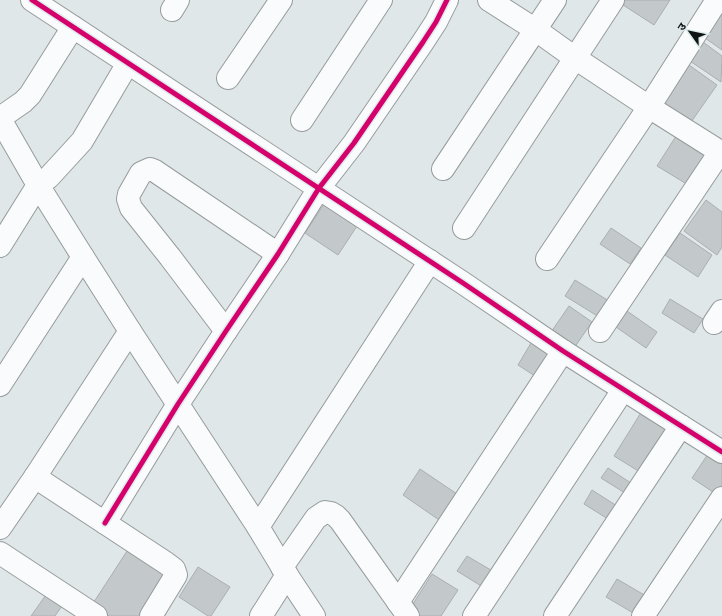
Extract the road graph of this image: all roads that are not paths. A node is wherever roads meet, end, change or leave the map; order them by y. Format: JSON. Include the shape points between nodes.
{"nodes":[{"id":1,"x":32,"y":0,"type":"edge"},
{"id":2,"x":281,"y":0,"type":"edge"},
{"id":3,"x":381,"y":0,"type":"edge"},
{"id":4,"x":447,"y":0,"type":"edge"},
{"id":5,"x":489,"y":0,"type":"edge"},
{"id":6,"x":554,"y":0,"type":"edge"},
{"id":7,"x":613,"y":0,"type":"edge"},
{"id":8,"x":717,"y":0,"type":"edge"},
{"id":9,"x":74,"y":27,"type":"junction"},
{"id":10,"x":536,"y":30,"type":"junction"},
{"id":11,"x":575,"y":58,"type":"junction"},
{"id":12,"x":128,"y":63,"type":"junction"},
{"id":13,"x":228,"y":78,"type":"dead end"},
{"id":14,"x":649,"y":107,"type":"junction"},
{"id":15,"x":302,"y":120,"type":"dead end"},
{"id":16,"x":0,"y":121,"type":"edge"},
{"id":17,"x":721,"y":152,"type":"edge"},
{"id":18,"x":443,"y":169,"type":"dead end"},
{"id":19,"x":38,"y":185,"type":"junction"},
{"id":20,"x":319,"y":188,"type":"junction"},
{"id":21,"x":464,"y":228,"type":"dead end"},
{"id":22,"x":0,"y":246,"type":"edge"},
{"id":23,"x":278,"y":254,"type":"junction"},
{"id":24,"x":83,"y":257,"type":"junction"},
{"id":25,"x":547,"y":259,"type":"dead end"},
{"id":26,"x":430,"y":261,"type":"junction"},
{"id":27,"x":130,"y":331,"type":"junction"},
{"id":28,"x":226,"y":331,"type":"junction"},
{"id":29,"x":600,"y":331,"type":"dead end"},
{"id":30,"x":563,"y":351,"type":"junction"},
{"id":31,"x":0,"y":385,"type":"edge"},
{"id":32,"x":623,"y":390,"type":"junction"},
{"id":33,"x":178,"y":404,"type":"junction"},
{"id":34,"x":681,"y":426,"type":"junction"},
{"id":35,"x":722,"y":452,"type":"edge"},
{"id":36,"x":35,"y":477,"type":"junction"},
{"id":37,"x":722,"y":498,"type":"edge"},
{"id":38,"x":105,"y":523,"type":"junction"},
{"id":39,"x":258,"y":527,"type":"junction"},
{"id":40,"x":0,"y":528,"type":"edge"},
{"id":41,"x":0,"y":553,"type":"edge"},
{"id":42,"x":285,"y":571,"type":"junction"},
{"id":43,"x":403,"y":609,"type":"edge"},
{"id":44,"x":96,"y":616,"type":"edge"},
{"id":45,"x":151,"y":616,"type":"edge"},
{"id":46,"x":261,"y":616,"type":"edge"},
{"id":47,"x":314,"y":616,"type":"edge"},
{"id":48,"x":474,"y":616,"type":"edge"},
{"id":49,"x":555,"y":616,"type":"edge"},
{"id":50,"x":644,"y":616,"type":"edge"}],
"edges":[{"from":1,"to":9,"type":"street"},
{"from":2,"to":13,"type":"street"},
{"from":3,"to":15,"type":"street"},
{"from":4,"to":20,"type":"street","via":[[424,42],[354,143]]},
{"from":5,"to":10,"type":"street"},
{"from":6,"to":10,"type":"street"},
{"from":7,"to":11,"type":"street"},
{"from":8,"to":14,"type":"street"},
{"from":9,"to":12,"type":"street"},
{"from":9,"to":16,"type":"street","via":[[30,95]]},
{"from":10,"to":11,"type":"street"},
{"from":10,"to":18,"type":"street"},
{"from":11,"to":14,"type":"street"},
{"from":11,"to":21,"type":"street"},
{"from":12,"to":19,"type":"street","via":[[82,141],[49,177]]},
{"from":12,"to":20,"type":"street"},
{"from":14,"to":17,"type":"street"},
{"from":14,"to":25,"type":"street"},
{"from":16,"to":19,"type":"street"},
{"from":17,"to":29,"type":"street"},
{"from":19,"to":22,"type":"street"},
{"from":19,"to":24,"type":"street"},
{"from":20,"to":23,"type":"street"},
{"from":20,"to":26,"type":"street"},
{"from":23,"to":28,"type":"street"},
{"from":23,"to":28,"type":"street","via":[[155,171],[150,169],[141,173],[129,194],[131,208]]},
{"from":24,"to":27,"type":"street"},
{"from":24,"to":31,"type":"street"},
{"from":26,"to":30,"type":"street"},
{"from":26,"to":39,"type":"street"},
{"from":27,"to":33,"type":"street"},
{"from":27,"to":36,"type":"street"},
{"from":28,"to":33,"type":"street"},
{"from":30,"to":32,"type":"street"},
{"from":30,"to":43,"type":"street"},
{"from":32,"to":34,"type":"street"},
{"from":32,"to":48,"type":"street"},
{"from":33,"to":38,"type":"street"},
{"from":33,"to":39,"type":"street"},
{"from":34,"to":35,"type":"street"},
{"from":34,"to":49,"type":"street"},
{"from":36,"to":38,"type":"street"},
{"from":36,"to":40,"type":"street"},
{"from":37,"to":50,"type":"street"},
{"from":38,"to":45,"type":"street","via":[[174,569],[176,575]]},
{"from":39,"to":42,"type":"street"},
{"from":41,"to":44,"type":"street"},
{"from":42,"to":43,"type":"street","via":[[316,518],[325,512],[331,513],[340,520]]},
{"from":42,"to":46,"type":"street"},
{"from":42,"to":47,"type":"street"}]}
